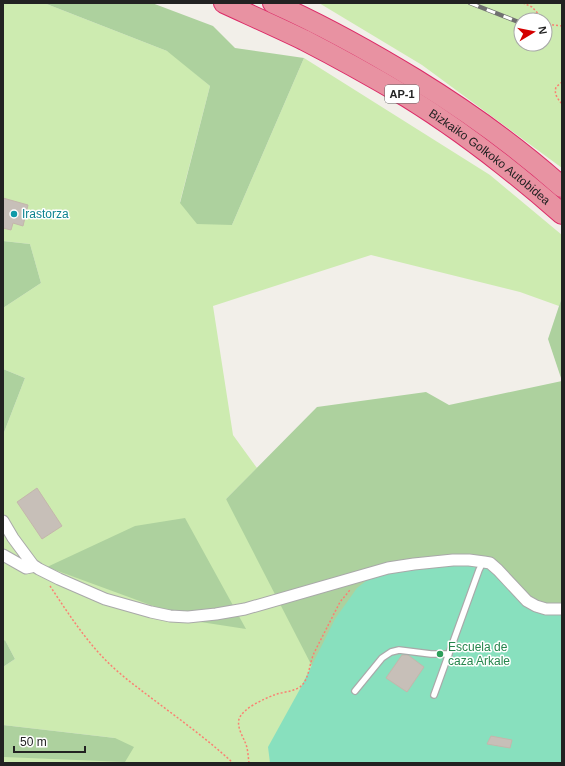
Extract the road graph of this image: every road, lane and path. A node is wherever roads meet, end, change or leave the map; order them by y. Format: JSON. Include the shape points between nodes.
{"nodes":[{"id":1,"x":224,"y":3,"type":"edge"},
{"id":2,"x":273,"y":3,"type":"edge"},
{"id":3,"x":523,"y":3,"type":"edge"},
{"id":4,"x":536,"y":12,"type":"edge"},
{"id":5,"x":562,"y":82,"type":"edge"},
{"id":6,"x":562,"y":104,"type":"edge"},
{"id":7,"x":562,"y":187,"type":"edge"},
{"id":8,"x":562,"y":214,"type":"edge"},
{"id":9,"x":3,"y":521,"type":"edge"},
{"id":10,"x":3,"y":555,"type":"edge"},
{"id":11,"x":484,"y":562,"type":"junction"},
{"id":12,"x":36,"y":567,"type":"junction"},
{"id":13,"x":352,"y":588,"type":"dead end"},
{"id":14,"x":562,"y":609,"type":"edge"},
{"id":15,"x":449,"y":654,"type":"junction"},
{"id":16,"x":355,"y":691,"type":"dead end"},
{"id":17,"x":434,"y":695,"type":"dead end"},
{"id":18,"x":233,"y":763,"type":"edge"},
{"id":19,"x":249,"y":763,"type":"edge"}],
"edges":[{"from":1,"to":8,"type":"highway","name":"Bizkaiko Golkoko Autobidea","number":"AP-1","via":[[303,40],[408,98],[466,136]]},
{"from":2,"to":7,"type":"highway","name":"Bizkaiko Golkoko Autobidea","number":"AP-1","via":[[337,34],[392,65],[473,116]]},
{"from":3,"to":4,"type":"path"},
{"from":5,"to":6,"type":"path","via":[[556,87],[555,93]]},
{"from":9,"to":12,"type":"street"},
{"from":10,"to":12,"type":"street","via":[[26,568]]},
{"from":11,"to":12,"type":"street","via":[[453,560],[388,568],[244,608],[188,617],[151,612],[105,599]]},
{"from":11,"to":14,"type":"street","via":[[490,563],[498,570],[527,601],[536,606]]},
{"from":11,"to":15,"type":"lane"},
{"from":12,"to":18,"type":"path","via":[[85,638],[116,671],[206,739]]},
{"from":13,"to":19,"type":"path","via":[[340,602],[312,656],[303,684],[296,689],[260,701],[245,711],[239,719]]},
{"from":15,"to":16,"type":"lane","via":[[399,650],[391,652],[382,658]]},
{"from":15,"to":17,"type":"lane"}]}
